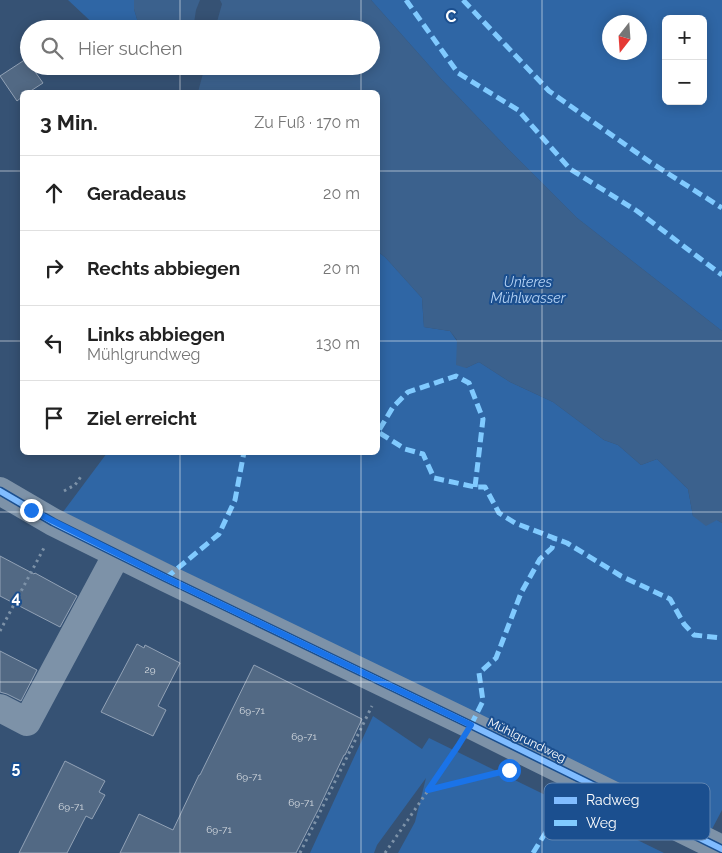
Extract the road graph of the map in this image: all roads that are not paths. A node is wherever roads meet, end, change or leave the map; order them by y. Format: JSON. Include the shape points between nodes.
{"nodes":[{"id":1,"x":0,"y":491,"type":"edge"},
{"id":2,"x":117,"y":554,"type":"junction"},
{"id":3,"x":0,"y":708,"type":"edge"},
{"id":4,"x":586,"y":783,"type":"edge"},
{"id":5,"x":698,"y":840,"type":"edge"},
{"id":6,"x":716,"y":849,"type":"edge"}],
"edges":[{"from":1,"to":2,"type":"street","name":"Mühlgrundweg"},
{"from":2,"to":3,"type":"street","via":[[27,722]]},
{"from":2,"to":4,"type":"street","name":"Mühlgrundweg"},
{"from":5,"to":6,"type":"street","name":"Mühlgrundweg"}]}
